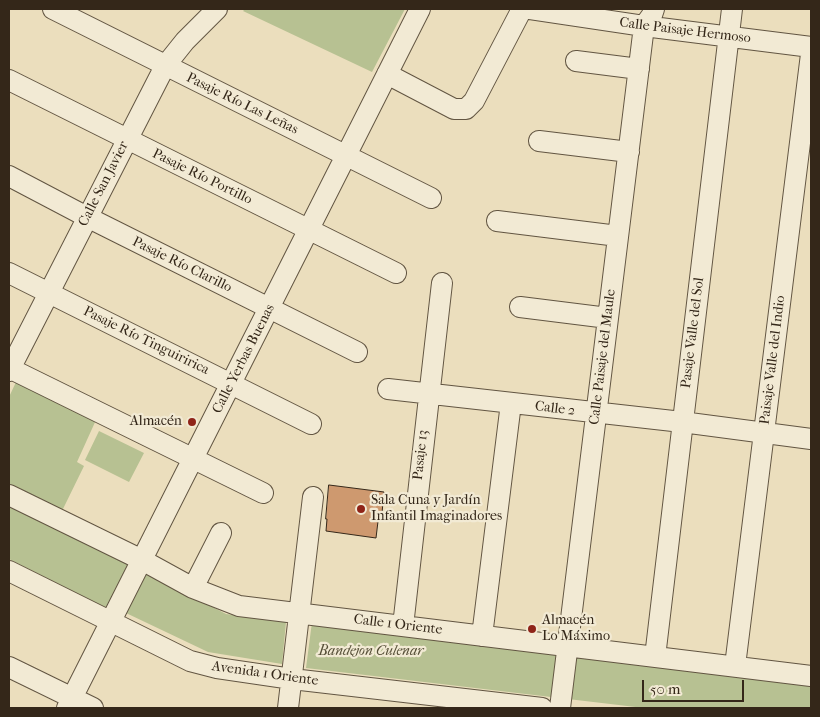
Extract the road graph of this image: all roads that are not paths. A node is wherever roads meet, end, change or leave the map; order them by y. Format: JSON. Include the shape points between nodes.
{"nodes":[{"id":1,"x":53,"y":9,"type":"edge"},
{"id":2,"x":217,"y":9,"type":"edge"},
{"id":3,"x":420,"y":9,"type":"edge"},
{"id":4,"x":522,"y":9,"type":"edge"},
{"id":5,"x":530,"y":9,"type":"edge"},
{"id":6,"x":732,"y":9,"type":"edge"},
{"id":7,"x":649,"y":17,"type":"edge"},
{"id":8,"x":728,"y":36,"type":"junction"},
{"id":9,"x":811,"y":47,"type":"edge"},
{"id":10,"x":811,"y":54,"type":"edge"},
{"id":11,"x":576,"y":61,"type":"dead end"},
{"id":12,"x":165,"y":66,"type":"junction"},
{"id":13,"x":639,"y":69,"type":"junction"},
{"id":14,"x":387,"y":74,"type":"junction"},
{"id":15,"x":9,"y":80,"type":"edge"},
{"id":16,"x":127,"y":140,"type":"junction"},
{"id":17,"x":539,"y":141,"type":"dead end"},
{"id":18,"x":628,"y":152,"type":"junction"},
{"id":19,"x":346,"y":156,"type":"junction"},
{"id":20,"x":9,"y":176,"type":"edge"},
{"id":21,"x":431,"y":198,"type":"dead end"},
{"id":22,"x":87,"y":217,"type":"junction"},
{"id":23,"x":497,"y":221,"type":"dead end"},
{"id":24,"x":309,"y":230,"type":"junction"},
{"id":25,"x":618,"y":236,"type":"junction"},
{"id":26,"x":9,"y":273,"type":"edge"},
{"id":27,"x":396,"y":273,"type":"dead end"},
{"id":28,"x":442,"y":283,"type":"dead end"},
{"id":29,"x":49,"y":293,"type":"junction"},
{"id":30,"x":520,"y":307,"type":"dead end"},
{"id":31,"x":269,"y":308,"type":"junction"},
{"id":32,"x":608,"y":318,"type":"junction"},
{"id":33,"x":357,"y":352,"type":"dead end"},
{"id":34,"x":9,"y":369,"type":"edge"},
{"id":35,"x":231,"y":384,"type":"junction"},
{"id":36,"x":388,"y":389,"type":"dead end"},
{"id":37,"x":428,"y":393,"type":"junction"},
{"id":38,"x":511,"y":403,"type":"junction"},
{"id":39,"x":596,"y":414,"type":"junction"},
{"id":40,"x":682,"y":422,"type":"junction"},
{"id":41,"x":311,"y":424,"type":"dead end"},
{"id":42,"x":763,"y":433,"type":"junction"},
{"id":43,"x":811,"y":439,"type":"edge"},
{"id":44,"x":193,"y":459,"type":"junction"},
{"id":45,"x":262,"y":493,"type":"dead end"},
{"id":46,"x":9,"y":494,"type":"edge"},
{"id":47,"x":313,"y":497,"type":"dead end"},
{"id":48,"x":221,"y":533,"type":"dead end"},
{"id":49,"x":142,"y":560,"type":"junction"},
{"id":50,"x":9,"y":571,"type":"edge"},
{"id":51,"x":193,"y":588,"type":"junction"},
{"id":52,"x":300,"y":614,"type":"junction"},
{"id":53,"x":111,"y":621,"type":"junction"},
{"id":54,"x":403,"y":626,"type":"junction"},
{"id":55,"x":482,"y":636,"type":"junction"},
{"id":56,"x":568,"y":646,"type":"junction"},
{"id":57,"x":655,"y":657,"type":"junction"},
{"id":58,"x":735,"y":666,"type":"junction"},
{"id":59,"x":9,"y":667,"type":"edge"},
{"id":60,"x":811,"y":676,"type":"edge"},
{"id":61,"x":292,"y":678,"type":"junction"},
{"id":62,"x":70,"y":703,"type":"edge"},
{"id":63,"x":93,"y":708,"type":"edge"},
{"id":64,"x":288,"y":708,"type":"edge"},
{"id":65,"x":542,"y":708,"type":"edge"},
{"id":66,"x":560,"y":708,"type":"edge"}],
"edges":[{"from":1,"to":12,"type":"street","name":"Pasaje Río Las Leñas"},
{"from":2,"to":12,"type":"street","name":"Calle San Javier"},
{"from":3,"to":14,"type":"street","name":"Calle Yerbas Buenas"},
{"from":4,"to":14,"type":"street","via":[[474,101],[466,109],[454,110]]},
{"from":5,"to":7,"type":"street","name":"Calle Paisaje Hermoso"},
{"from":6,"to":8,"type":"street","name":"Pasaje Valle del Sol"},
{"from":7,"to":8,"type":"street","name":"Calle Paisaje Hermoso"},
{"from":7,"to":13,"type":"street","name":"Calle Paisaje del Maule"},
{"from":8,"to":9,"type":"street","name":"Calle Paisaje Hermoso"},
{"from":8,"to":40,"type":"street","name":"Pasaje Valle del Sol"},
{"from":10,"to":42,"type":"street","name":"Paisaje Valle del Indio"},
{"from":11,"to":13,"type":"street"},
{"from":12,"to":16,"type":"street","name":"Calle San Javier"},
{"from":12,"to":19,"type":"street","name":"Pasaje Río Las Leñas"},
{"from":13,"to":18,"type":"street","name":"Calle Paisaje del Maule"},
{"from":14,"to":19,"type":"street","name":"Calle Yerbas Buenas"},
{"from":15,"to":16,"type":"street","name":"Pasaje Río Portillo"},
{"from":16,"to":22,"type":"street","name":"Calle San Javier"},
{"from":16,"to":24,"type":"street","name":"Pasaje Río Portillo"},
{"from":17,"to":18,"type":"street"},
{"from":18,"to":25,"type":"street","name":"Calle Paisaje del Maule"},
{"from":19,"to":21,"type":"street","name":"Pasaje Río Las Leñas"},
{"from":19,"to":24,"type":"street","name":"Calle Yerbas Buenas"},
{"from":20,"to":22,"type":"street","name":"Pasaje Río Clarillo"},
{"from":22,"to":29,"type":"street","name":"Calle San Javier"},
{"from":22,"to":31,"type":"street","name":"Pasaje Río Clarillo"},
{"from":23,"to":25,"type":"street"},
{"from":24,"to":27,"type":"street","name":"Pasaje Río Portillo"},
{"from":24,"to":31,"type":"street","name":"Calle Yerbas Buenas"},
{"from":25,"to":32,"type":"street","name":"Calle Paisaje del Maule"},
{"from":26,"to":29,"type":"street","name":"Pasaje Río Tinguiririca"},
{"from":28,"to":37,"type":"street","name":"Pasaje 13"},
{"from":29,"to":34,"type":"street","name":"Calle San Javier"},
{"from":29,"to":35,"type":"street","name":"Pasaje Río Tinguiririca"},
{"from":30,"to":32,"type":"street"},
{"from":31,"to":33,"type":"street","name":"Pasaje Río Clarillo"},
{"from":31,"to":35,"type":"street","name":"Calle Yerbas Buenas"},
{"from":32,"to":39,"type":"street","name":"Calle Paisaje del Maule"},
{"from":34,"to":44,"type":"street"},
{"from":35,"to":41,"type":"street","name":"Pasaje Río Tinguiririca"},
{"from":35,"to":44,"type":"street","name":"Calle Yerbas Buenas"},
{"from":36,"to":37,"type":"street","name":"Calle 2"},
{"from":37,"to":38,"type":"street","name":"Calle 2"},
{"from":37,"to":54,"type":"street","name":"Pasaje 13"},
{"from":38,"to":39,"type":"street","name":"Calle 2"},
{"from":38,"to":55,"type":"street"},
{"from":39,"to":40,"type":"street","name":"Calle 2"},
{"from":39,"to":56,"type":"street","name":"Calle Paisaje del Maule"},
{"from":40,"to":42,"type":"street","name":"Calle 2"},
{"from":40,"to":57,"type":"street","name":"Pasaje Valle del Sol"},
{"from":42,"to":43,"type":"street","name":"Calle 2"},
{"from":42,"to":58,"type":"street","name":"Paisaje Valle del Indio"},
{"from":44,"to":45,"type":"street"},
{"from":44,"to":49,"type":"street","name":"Calle Yerbas Buenas"},
{"from":46,"to":49,"type":"street","name":"Calle 1 Oriente"},
{"from":47,"to":52,"type":"street"},
{"from":48,"to":51,"type":"street"},
{"from":49,"to":51,"type":"street","name":"Calle 1 Oriente"},
{"from":49,"to":53,"type":"street","name":"Calle Yerbas Buenas"},
{"from":50,"to":53,"type":"street","name":"Avenida 1 Oriente"},
{"from":51,"to":52,"type":"street","name":"Calle 1 Oriente","via":[[239,606]]},
{"from":52,"to":54,"type":"street","name":"Calle 1 Oriente"},
{"from":52,"to":61,"type":"street"},
{"from":53,"to":61,"type":"street","name":"Avenida 1 Oriente","via":[[204,666]]},
{"from":53,"to":62,"type":"street","name":"Calle Yerbas Buenas"},
{"from":54,"to":55,"type":"street","name":"Calle 1 Oriente"},
{"from":55,"to":56,"type":"street","name":"Calle 1 Oriente"},
{"from":56,"to":57,"type":"street","name":"Calle 1 Oriente"},
{"from":56,"to":66,"type":"street","name":"Calle Paisaje del Maule"},
{"from":57,"to":58,"type":"street","name":"Calle 1 Oriente"},
{"from":58,"to":60,"type":"street","name":"Calle 1 Oriente"},
{"from":59,"to":62,"type":"street"},
{"from":61,"to":64,"type":"street"},
{"from":61,"to":65,"type":"street","name":"Avenida 1 Oriente"},
{"from":62,"to":63,"type":"street"}]}
